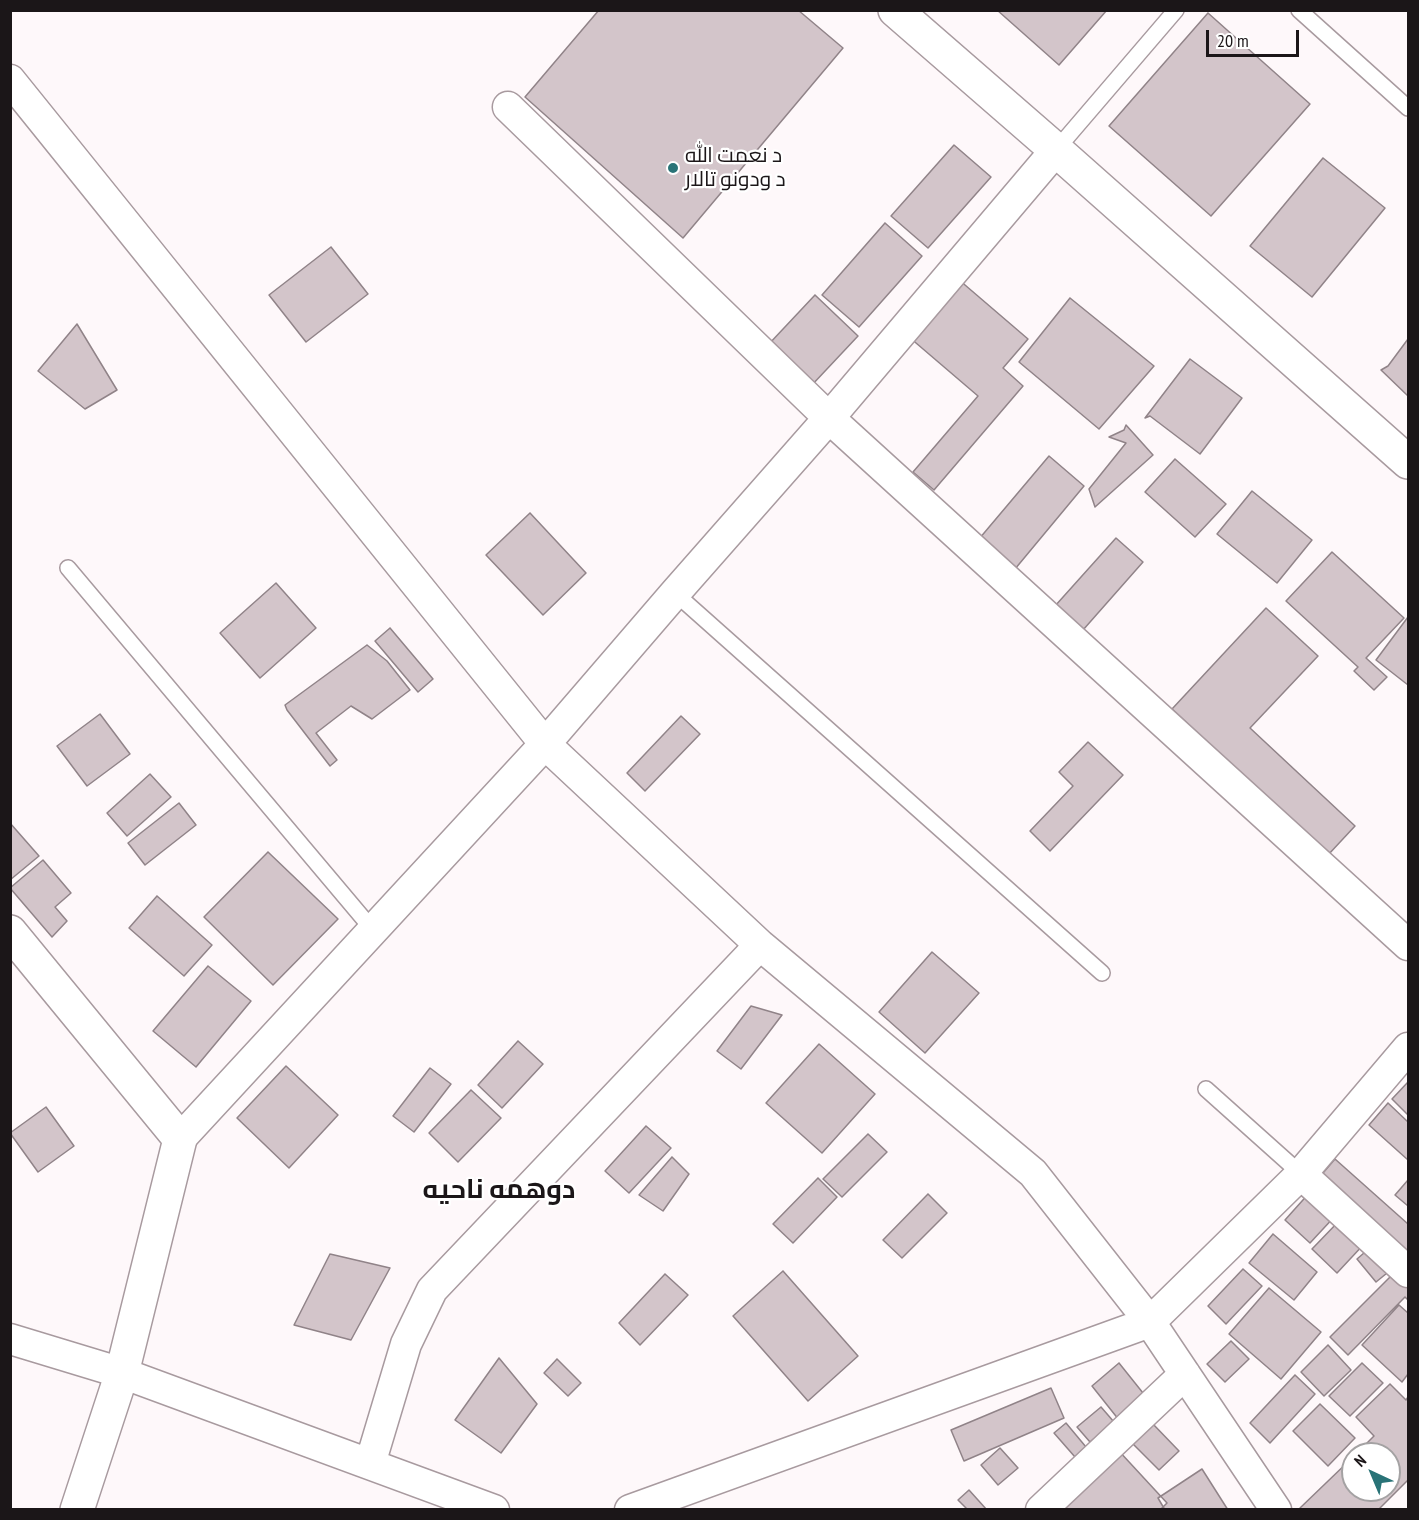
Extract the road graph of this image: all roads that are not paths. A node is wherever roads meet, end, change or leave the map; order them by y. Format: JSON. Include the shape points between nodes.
{"nodes":[{"id":1,"x":895,"y":10,"type":"edge"},
{"id":2,"x":1176,"y":10,"type":"edge"},
{"id":3,"x":1299,"y":10,"type":"edge"},
{"id":4,"x":10,"y":80,"type":"edge"},
{"id":5,"x":508,"y":107,"type":"dead end"},
{"id":6,"x":1408,"y":108,"type":"edge"},
{"id":7,"x":1056,"y":150,"type":"junction"},
{"id":8,"x":829,"y":418,"type":"junction"},
{"id":9,"x":1408,"y":462,"type":"edge"},
{"id":10,"x":68,"y":568,"type":"dead end"},
{"id":11,"x":675,"y":593,"type":"junction"},
{"id":12,"x":545,"y":744,"type":"junction"},
{"id":13,"x":373,"y":930,"type":"junction"},
{"id":14,"x":10,"y":932,"type":"edge"},
{"id":15,"x":760,"y":945,"type":"junction"},
{"id":16,"x":1408,"y":945,"type":"edge"},
{"id":17,"x":1102,"y":973,"type":"dead end"},
{"id":18,"x":1408,"y":1048,"type":"edge"},
{"id":19,"x":1206,"y":1089,"type":"dead end"},
{"id":20,"x":180,"y":1139,"type":"junction"},
{"id":21,"x":1301,"y":1173,"type":"junction"},
{"id":22,"x":1408,"y":1272,"type":"edge"},
{"id":23,"x":1150,"y":1322,"type":"junction"},
{"id":24,"x":10,"y":1339,"type":"edge"},
{"id":25,"x":122,"y":1373,"type":"junction"},
{"id":26,"x":1185,"y":1374,"type":"junction"},
{"id":27,"x":370,"y":1464,"type":"junction"},
{"id":28,"x":77,"y":1509,"type":"edge"},
{"id":29,"x":494,"y":1509,"type":"edge"},
{"id":30,"x":630,"y":1509,"type":"edge"},
{"id":31,"x":1041,"y":1509,"type":"edge"},
{"id":32,"x":1276,"y":1509,"type":"edge"}],
"edges":[{"from":1,"to":7,"type":"main road"},
{"from":2,"to":7,"type":"lane"},
{"from":3,"to":6,"type":"lane"},
{"from":4,"to":12,"type":"street"},
{"from":5,"to":8,"type":"street"},
{"from":7,"to":8,"type":"street"},
{"from":7,"to":9,"type":"main road"},
{"from":8,"to":11,"type":"street"},
{"from":8,"to":16,"type":"street"},
{"from":10,"to":13,"type":"lane"},
{"from":11,"to":12,"type":"street"},
{"from":11,"to":17,"type":"lane"},
{"from":12,"to":13,"type":"street"},
{"from":12,"to":15,"type":"street"},
{"from":13,"to":20,"type":"street"},
{"from":14,"to":20,"type":"main road"},
{"from":15,"to":23,"type":"street","via":[[1033,1173]]},
{"from":15,"to":27,"type":"street","via":[[432,1290],[406,1344]]},
{"from":18,"to":21,"type":"street"},
{"from":19,"to":21,"type":"lane"},
{"from":20,"to":25,"type":"main road"},
{"from":21,"to":22,"type":"street"},
{"from":21,"to":23,"type":"street"},
{"from":23,"to":26,"type":"street"},
{"from":23,"to":30,"type":"street"},
{"from":24,"to":25,"type":"street"},
{"from":25,"to":27,"type":"street"},
{"from":25,"to":28,"type":"main road"},
{"from":26,"to":31,"type":"street"},
{"from":26,"to":32,"type":"street"},
{"from":27,"to":29,"type":"street"}]}
